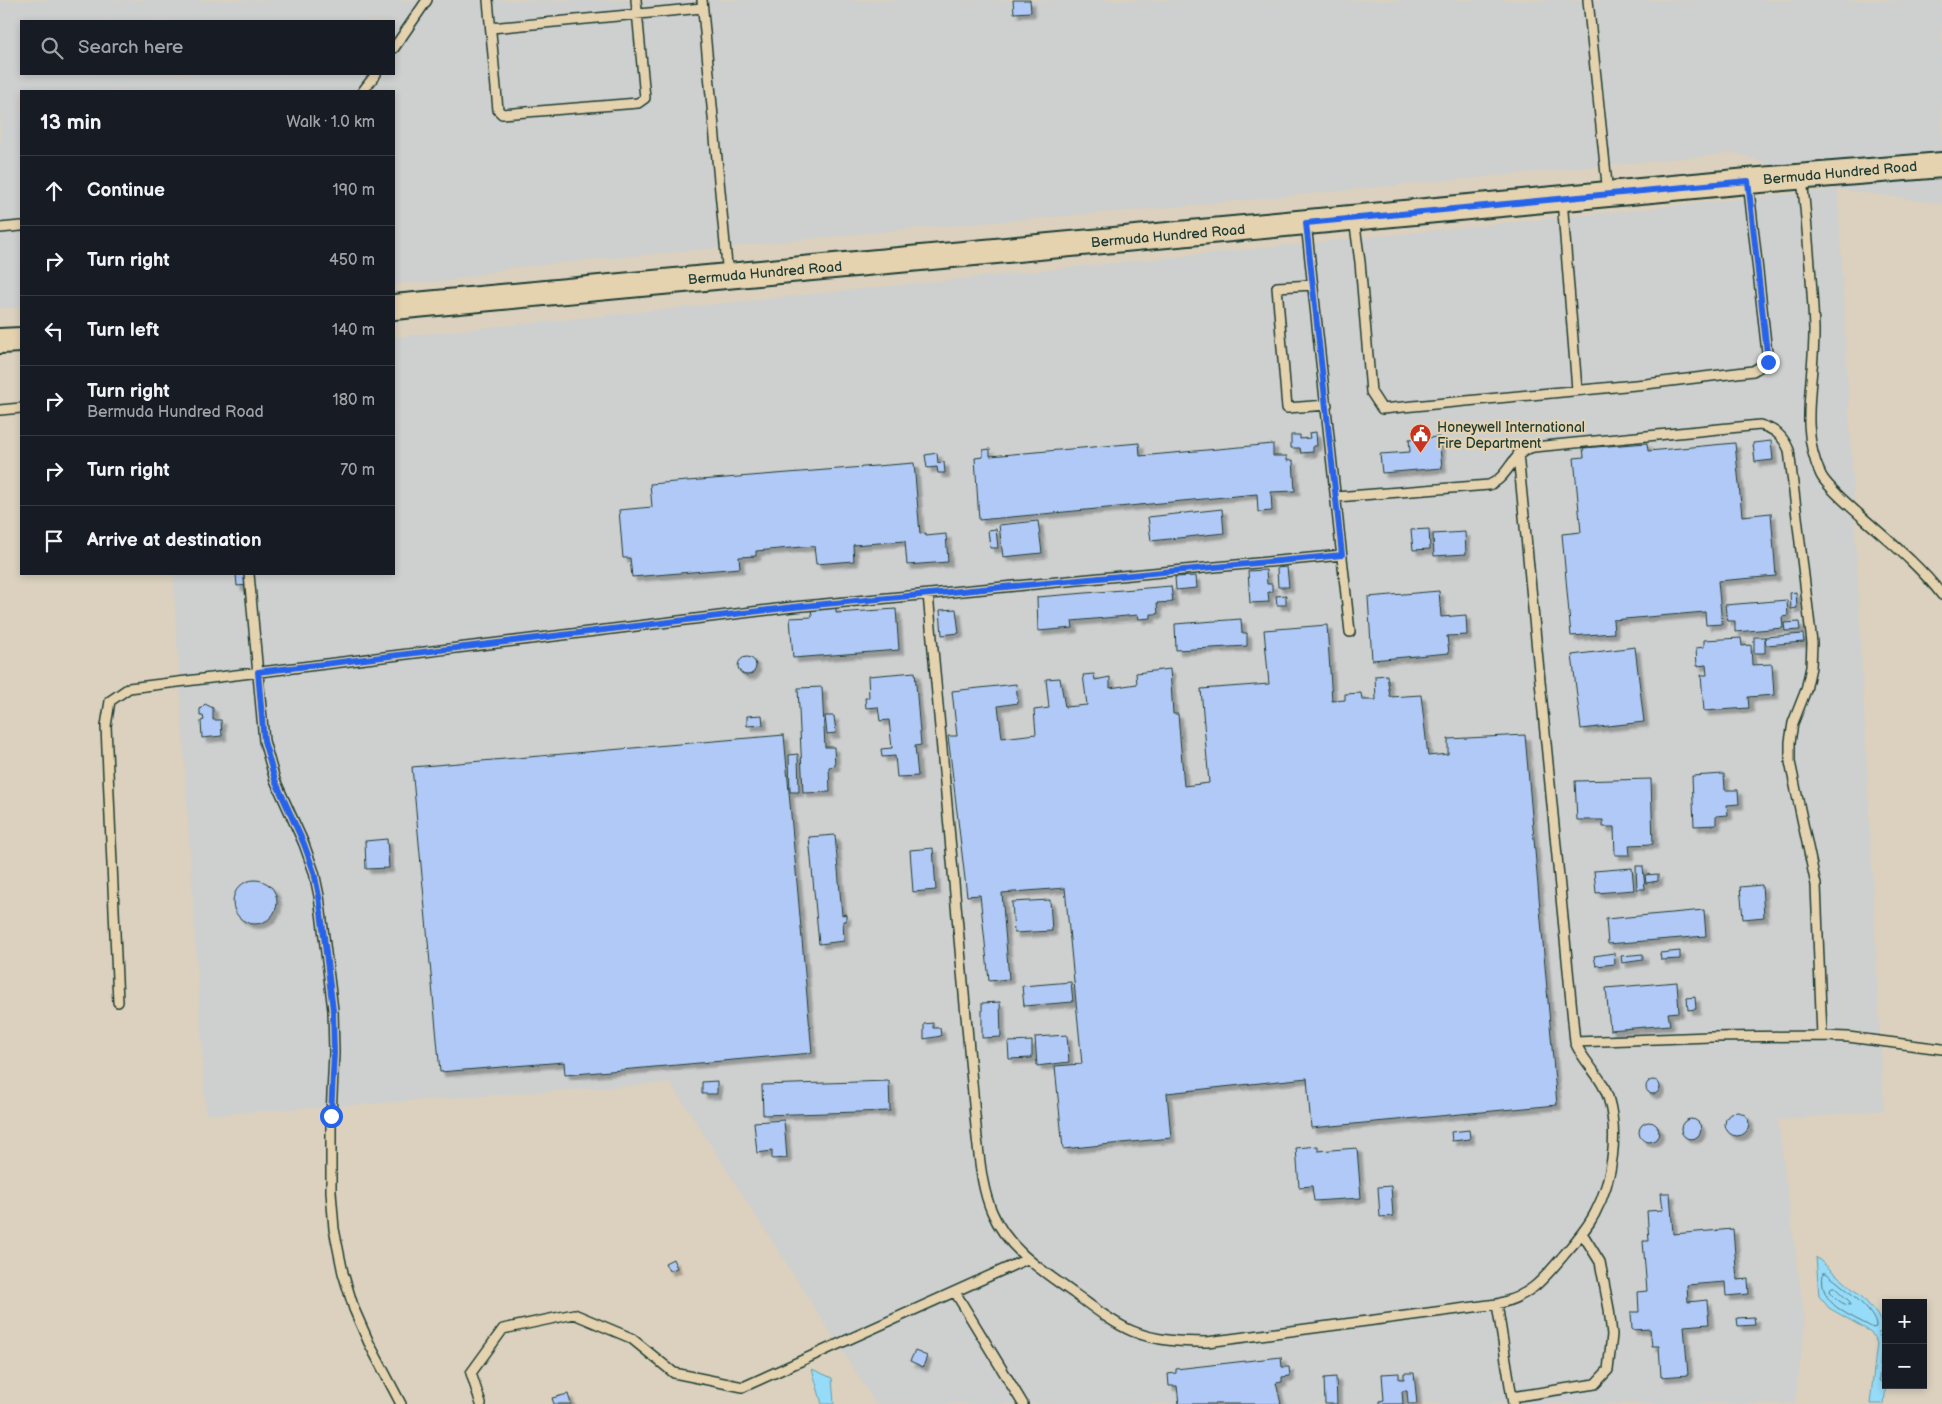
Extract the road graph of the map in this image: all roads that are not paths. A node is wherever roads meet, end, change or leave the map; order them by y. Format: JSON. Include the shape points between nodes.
{"nodes":[{"id":1,"x":427,"y":0,"type":"edge"},
{"id":2,"x":488,"y":0,"type":"edge"},
{"id":3,"x":636,"y":0,"type":"edge"},
{"id":4,"x":1588,"y":0,"type":"edge"},
{"id":5,"x":702,"y":4,"type":"edge"},
{"id":6,"x":637,"y":14,"type":"junction"},
{"id":7,"x":491,"y":28,"type":"junction"},
{"id":8,"x":395,"y":47,"type":"edge"},
{"id":9,"x":375,"y":75,"type":"edge"},
{"id":10,"x":364,"y":90,"type":"edge"},
{"id":11,"x":1942,"y":165,"type":"edge"},
{"id":12,"x":1802,"y":177,"type":"junction"},
{"id":13,"x":1748,"y":181,"type":"junction"},
{"id":14,"x":1608,"y":194,"type":"junction"},
{"id":15,"x":1562,"y":199,"type":"junction"},
{"id":16,"x":1354,"y":218,"type":"junction"},
{"id":17,"x":1306,"y":223,"type":"junction"},
{"id":18,"x":20,"y":226,"type":"edge"},
{"id":19,"x":0,"y":228,"type":"edge"},
{"id":20,"x":728,"y":276,"type":"junction"},
{"id":21,"x":1313,"y":285,"type":"junction"},
{"id":22,"x":395,"y":307,"type":"edge"},
{"id":23,"x":20,"y":340,"type":"edge"},
{"id":24,"x":0,"y":341,"type":"edge"},
{"id":25,"x":1577,"y":390,"type":"junction"},
{"id":26,"x":1327,"y":405,"type":"junction"},
{"id":27,"x":20,"y":408,"type":"edge"},
{"id":28,"x":0,"y":410,"type":"edge"},
{"id":29,"x":1518,"y":454,"type":"junction"},
{"id":30,"x":1336,"y":497,"type":"junction"},
{"id":31,"x":1342,"y":555,"type":"junction"},
{"id":32,"x":249,"y":575,"type":"edge"},
{"id":33,"x":928,"y":594,"type":"junction"},
{"id":34,"x":1942,"y":595,"type":"edge"},
{"id":35,"x":1350,"y":632,"type":"dead end"},
{"id":36,"x":258,"y":672,"type":"junction"},
{"id":37,"x":118,"y":1002,"type":"dead end"},
{"id":38,"x":1822,"y":1036,"type":"junction"},
{"id":39,"x":1576,"y":1042,"type":"junction"},
{"id":40,"x":1942,"y":1050,"type":"edge"},
{"id":41,"x":1582,"y":1233,"type":"junction"},
{"id":42,"x":1027,"y":1259,"type":"junction"},
{"id":43,"x":955,"y":1292,"type":"junction"},
{"id":44,"x":1497,"y":1304,"type":"junction"},
{"id":45,"x":1512,"y":1400,"type":"edge"},
{"id":46,"x":401,"y":1404,"type":"edge"},
{"id":47,"x":481,"y":1404,"type":"edge"},
{"id":48,"x":1023,"y":1404,"type":"edge"}],
"edges":[{"from":1,"to":8,"type":"lane"},
{"from":2,"to":7,"type":"lane"},
{"from":3,"to":6,"type":"lane"},
{"from":4,"to":14,"type":"lane"},
{"from":5,"to":6,"type":"lane"},
{"from":5,"to":20,"type":"lane"},
{"from":6,"to":7,"type":"lane"},
{"from":6,"to":7,"type":"lane","via":[[644,98],[638,103],[502,114],[498,110]]},
{"from":9,"to":10,"type":"lane"},
{"from":11,"to":12,"type":"street","name":"Bermuda Hundred Road"},
{"from":12,"to":13,"type":"street","name":"Bermuda Hundred Road"},
{"from":12,"to":34,"type":"lane","via":[[1814,330],[1808,409],[1811,442],[1821,476],[1927,576]]},
{"from":13,"to":14,"type":"street","name":"Bermuda Hundred Road"},
{"from":13,"to":25,"type":"lane","via":[[1768,362],[1753,371]]},
{"from":14,"to":15,"type":"street","name":"Bermuda Hundred Road"},
{"from":15,"to":16,"type":"street","name":"Bermuda Hundred Road"},
{"from":15,"to":25,"type":"lane"},
{"from":16,"to":17,"type":"street","name":"Bermuda Hundred Road"},
{"from":16,"to":25,"type":"lane","via":[[1371,392],[1382,409]]},
{"from":17,"to":20,"type":"street","name":"Bermuda Hundred Road"},
{"from":17,"to":21,"type":"lane"},
{"from":18,"to":19,"type":"lane"},
{"from":20,"to":22,"type":"street","name":"Bermuda Hundred Road"},
{"from":21,"to":26,"type":"lane"},
{"from":21,"to":26,"type":"lane","via":[[1277,287],[1288,408]]},
{"from":23,"to":24,"type":"street"},
{"from":26,"to":30,"type":"lane"},
{"from":27,"to":28,"type":"lane"},
{"from":29,"to":30,"type":"lane","via":[[1503,476],[1489,485]]},
{"from":29,"to":38,"type":"lane","via":[[1534,447],[1760,425],[1778,433],[1785,442],[1789,450],[1812,643],[1806,690],[1793,723],[1790,762],[1816,885]]},
{"from":29,"to":39,"type":"lane"},
{"from":30,"to":31,"type":"lane"},
{"from":31,"to":33,"type":"lane"},
{"from":31,"to":35,"type":"lane"},
{"from":32,"to":36,"type":"lane"},
{"from":33,"to":36,"type":"lane","via":[[793,607]]},
{"from":33,"to":42,"type":"lane","via":[[976,1138],[992,1213],[1003,1233]]},
{"from":36,"to":37,"type":"lane","via":[[130,688],[110,701],[106,726]]},
{"from":36,"to":46,"type":"lane","via":[[264,741],[275,780],[314,872],[319,896],[333,1010],[331,1192],[334,1229],[354,1309]]},
{"from":38,"to":39,"type":"lane"},
{"from":38,"to":40,"type":"lane"},
{"from":39,"to":41,"type":"lane","via":[[1608,1097],[1613,1141],[1605,1190]]},
{"from":41,"to":44,"type":"lane","via":[[1542,1281],[1528,1292]]},
{"from":41,"to":45,"type":"lane","via":[[1600,1262],[1609,1309],[1612,1335],[1608,1370],[1595,1384]]},
{"from":42,"to":43,"type":"lane"},
{"from":42,"to":44,"type":"lane","via":[[1111,1320],[1157,1339],[1182,1342],[1217,1341]]},
{"from":43,"to":47,"type":"lane","via":[[743,1387],[674,1373],[631,1338],[574,1314],[504,1329],[471,1373]]},
{"from":43,"to":48,"type":"lane"},
{"from":44,"to":45,"type":"lane"}]}
